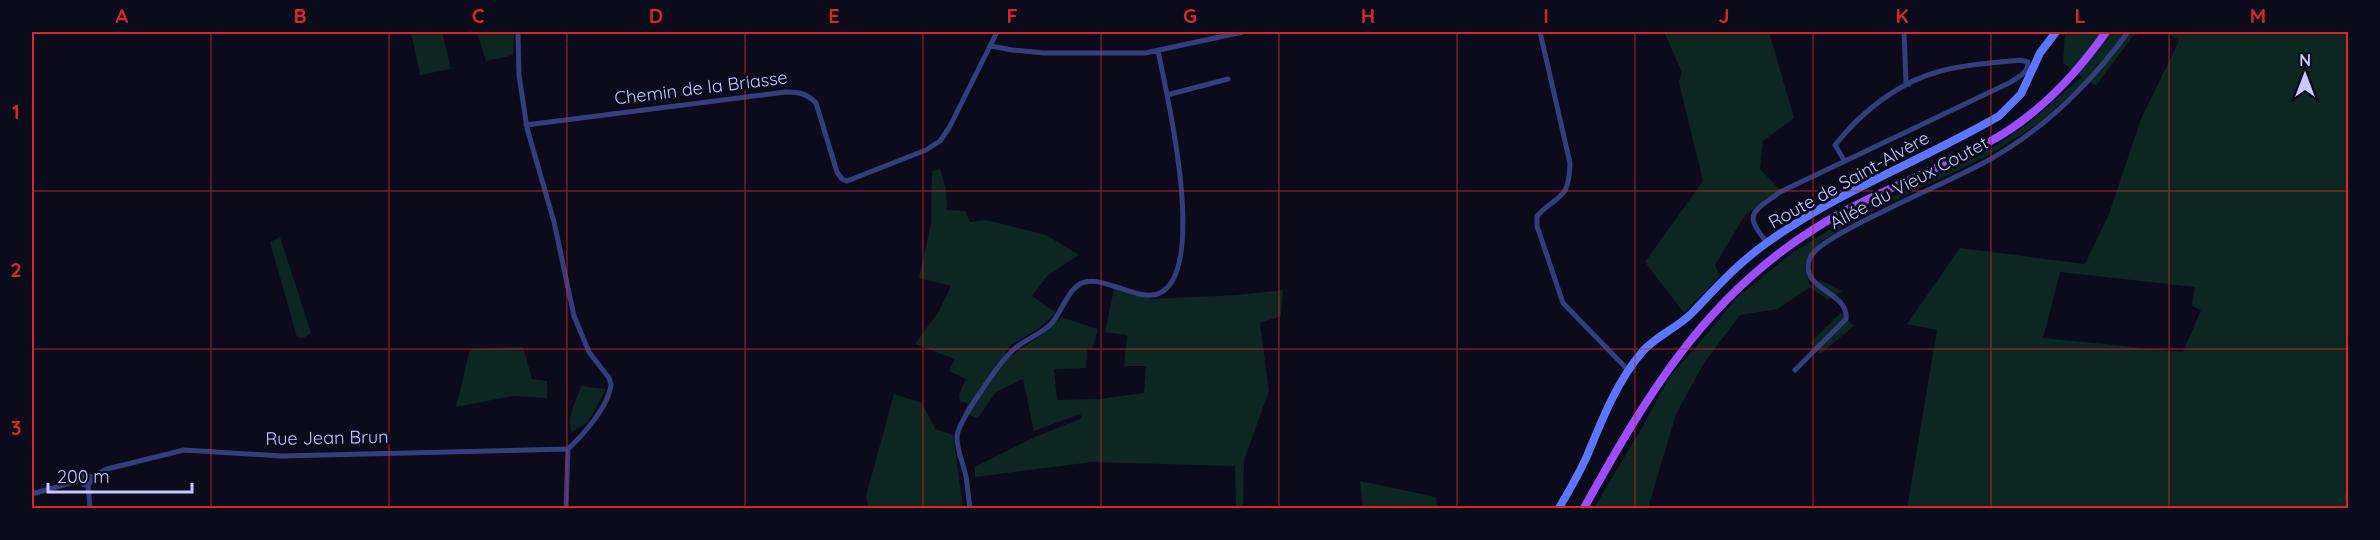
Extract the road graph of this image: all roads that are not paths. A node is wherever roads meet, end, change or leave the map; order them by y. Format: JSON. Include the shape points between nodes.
{"nodes":[{"id":1,"x":518,"y":32,"type":"edge"},
{"id":2,"x":998,"y":32,"type":"edge"},
{"id":3,"x":1243,"y":32,"type":"edge"},
{"id":4,"x":1540,"y":32,"type":"edge"},
{"id":5,"x":1904,"y":32,"type":"edge"},
{"id":6,"x":2056,"y":32,"type":"edge"},
{"id":7,"x":2106,"y":32,"type":"edge"},
{"id":8,"x":2128,"y":32,"type":"edge"},
{"id":9,"x":991,"y":46,"type":"junction"},
{"id":10,"x":1158,"y":51,"type":"junction"},
{"id":11,"x":1228,"y":79,"type":"dead end"},
{"id":12,"x":1909,"y":84,"type":"junction"},
{"id":13,"x":1167,"y":95,"type":"junction"},
{"id":14,"x":526,"y":124,"type":"junction"},
{"id":15,"x":1844,"y":160,"type":"junction"},
{"id":16,"x":1767,"y":242,"type":"junction"},
{"id":17,"x":1795,"y":370,"type":"dead end"},
{"id":18,"x":1629,"y":371,"type":"junction"},
{"id":19,"x":568,"y":449,"type":"junction"},
{"id":20,"x":91,"y":477,"type":"junction"},
{"id":21,"x":81,"y":480,"type":"junction"},
{"id":22,"x":88,"y":485,"type":"junction"},
{"id":23,"x":32,"y":494,"type":"edge"},
{"id":24,"x":90,"y":508,"type":"edge"},
{"id":25,"x":566,"y":508,"type":"edge"},
{"id":26,"x":970,"y":508,"type":"edge"},
{"id":27,"x":1559,"y":508,"type":"edge"},
{"id":28,"x":1584,"y":508,"type":"edge"}],
"edges":[{"from":1,"to":14,"type":"street"},
{"from":2,"to":9,"type":"street","name":"Chemin de la Briasse"},
{"from":3,"to":10,"type":"street"},
{"from":4,"to":18,"type":"street","via":[[1570,164],[1562,197],[1537,216],[1537,226],[1563,303]]},
{"from":5,"to":12,"type":"street"},
{"from":6,"to":16,"type":"main road","name":"Route de Saint-Alvère","via":[[2040,53],[2021,94],[1999,116],[1814,212]]},
{"from":7,"to":28,"type":"main road","via":[[2059,90],[2026,117],[1989,142],[1814,229],[1741,285],[1673,360]]},
{"from":8,"to":17,"type":"street","name":"Allée du Vieux Coutet","via":[[2092,79],[2030,133],[1988,160],[1851,228],[1815,251],[1810,260],[1810,275],[1814,283],[1840,302],[1846,319]]},
{"from":9,"to":10,"type":"street","via":[[1045,53]]},
{"from":9,"to":14,"type":"street","name":"Chemin de la Briasse","via":[[940,141],[847,181],[837,172],[816,103],[799,92]]},
{"from":10,"to":13,"type":"street"},
{"from":11,"to":13,"type":"street"},
{"from":12,"to":15,"type":"street","via":[[1873,106],[1846,130],[1835,145]]},
{"from":12,"to":15,"type":"street","via":[[1940,71],[2028,62],[2024,75],[2009,83]]},
{"from":13,"to":26,"type":"street","via":[[1179,162],[1182,223],[1174,278],[1159,294],[1149,296],[1084,282],[1075,288],[1052,323],[1012,351],[959,428],[958,444]]},
{"from":14,"to":19,"type":"street","via":[[580,336],[611,384],[584,434]]},
{"from":15,"to":16,"type":"street","via":[[1779,192],[1753,212],[1756,230]]},
{"from":16,"to":18,"type":"main road","name":"Route de Saint-Alvère","via":[[1728,274],[1690,315],[1655,339]]},
{"from":18,"to":27,"type":"main road","name":"Route de Saint-Alvère","via":[[1602,417],[1579,473]]},
{"from":19,"to":20,"type":"street","name":"Rue Jean Brun","via":[[282,456],[184,450],[106,469]]},
{"from":19,"to":25,"type":"street"},
{"from":20,"to":21,"type":"street","via":[[85,475]]},
{"from":20,"to":22,"type":"street"},
{"from":21,"to":22,"type":"street"},
{"from":21,"to":23,"type":"street"},
{"from":22,"to":24,"type":"street"}]}
